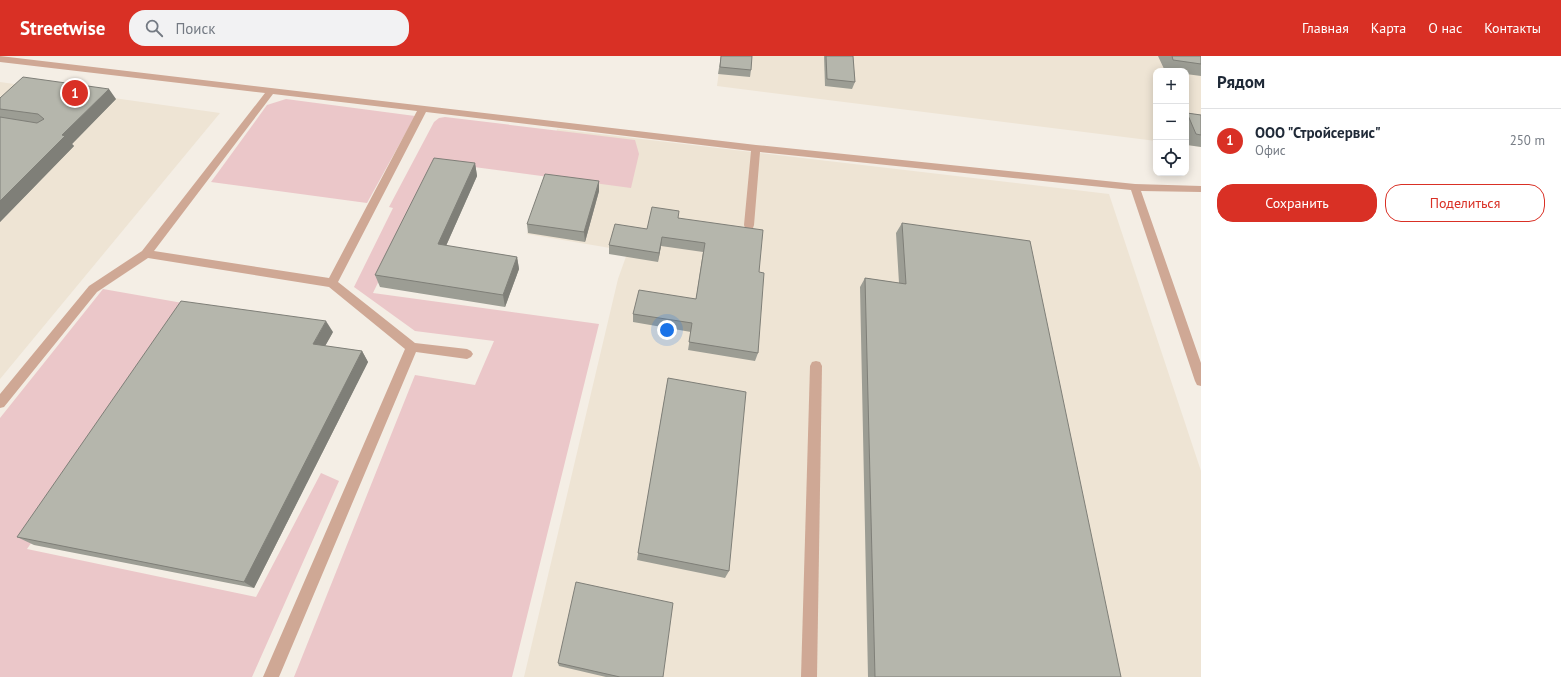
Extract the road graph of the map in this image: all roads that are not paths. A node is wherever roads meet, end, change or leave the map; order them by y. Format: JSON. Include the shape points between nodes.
{"nodes":[{"id":1,"x":0,"y":58,"type":"edge"},
{"id":2,"x":270,"y":92,"type":"junction"},
{"id":3,"x":423,"y":110,"type":"junction"},
{"id":4,"x":756,"y":148,"type":"junction"},
{"id":5,"x":1135,"y":187,"type":"junction"},
{"id":6,"x":1201,"y":189,"type":"edge"},
{"id":7,"x":749,"y":225,"type":"dead end"},
{"id":8,"x":146,"y":254,"type":"junction"},
{"id":9,"x":332,"y":283,"type":"junction"},
{"id":10,"x":412,"y":347,"type":"junction"},
{"id":11,"x":467,"y":354,"type":"dead end"},
{"id":12,"x":816,"y":366,"type":"dead end"},
{"id":13,"x":1201,"y":381,"type":"edge"},
{"id":14,"x":0,"y":403,"type":"edge"},
{"id":15,"x":271,"y":677,"type":"edge"},
{"id":16,"x":809,"y":677,"type":"edge"}],
"edges":[{"from":1,"to":2,"type":"street"},
{"from":2,"to":3,"type":"street"},
{"from":2,"to":8,"type":"street"},
{"from":3,"to":4,"type":"street"},
{"from":3,"to":9,"type":"street"},
{"from":4,"to":5,"type":"street"},
{"from":4,"to":7,"type":"street"},
{"from":5,"to":6,"type":"street"},
{"from":5,"to":13,"type":"street"},
{"from":8,"to":9,"type":"street"},
{"from":8,"to":14,"type":"street","via":[[93,288]]},
{"from":9,"to":10,"type":"street"},
{"from":10,"to":11,"type":"street"},
{"from":10,"to":15,"type":"street"},
{"from":12,"to":16,"type":"street"}]}
